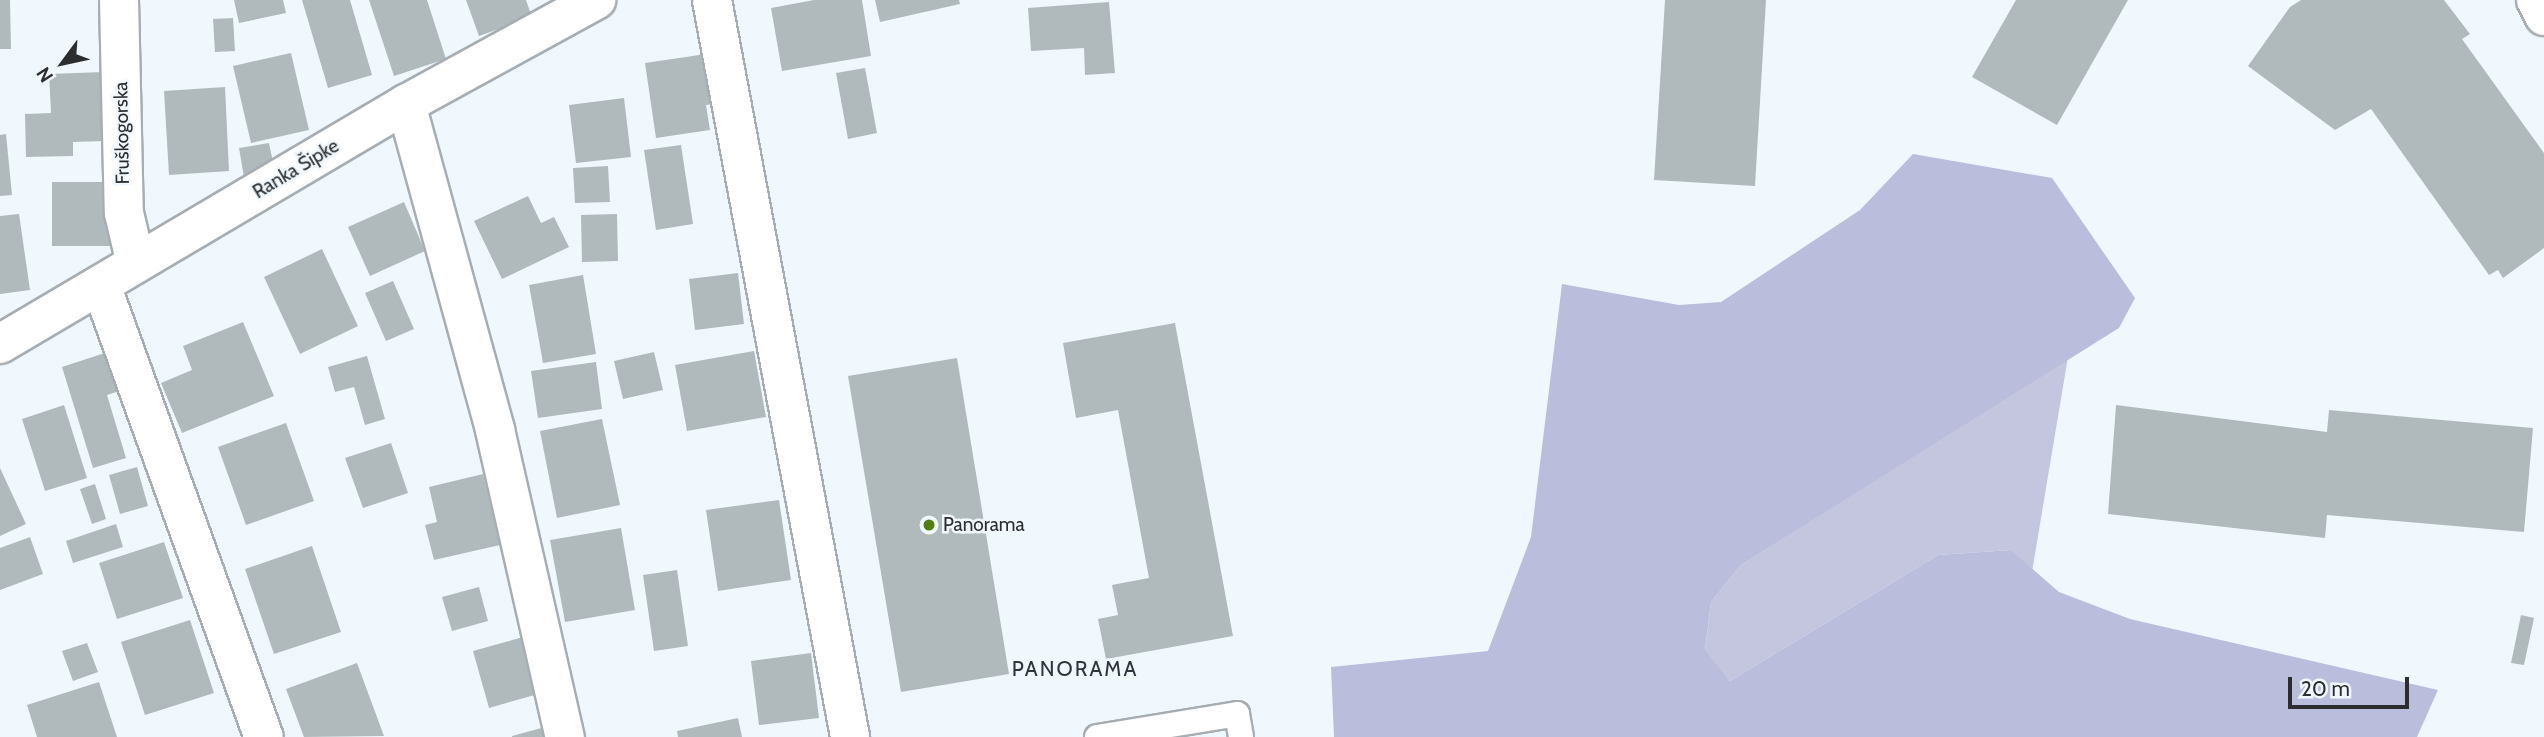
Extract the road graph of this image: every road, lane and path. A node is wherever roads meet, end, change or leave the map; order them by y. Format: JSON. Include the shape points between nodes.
{"nodes":[{"id":1,"x":119,"y":0,"type":"edge"},
{"id":2,"x":596,"y":0,"type":"edge"},
{"id":3,"x":712,"y":0,"type":"edge"},
{"id":4,"x":2536,"y":0,"type":"edge"},
{"id":5,"x":550,"y":10,"type":"edge"},
{"id":6,"x":2544,"y":16,"type":"edge"},
{"id":7,"x":406,"y":104,"type":"junction"},
{"id":8,"x":136,"y":264,"type":"junction"},
{"id":9,"x":101,"y":285,"type":"junction"},
{"id":10,"x":0,"y":344,"type":"edge"},
{"id":11,"x":264,"y":737,"type":"edge"},
{"id":12,"x":565,"y":737,"type":"edge"},
{"id":13,"x":850,"y":737,"type":"edge"},
{"id":14,"x":1097,"y":737,"type":"edge"},
{"id":15,"x":1241,"y":737,"type":"edge"}],
"edges":[{"from":1,"to":8,"type":"street","name":"Fruškogorska","via":[[124,214]]},
{"from":2,"to":5,"type":"street","name":"Ranka Šipke"},
{"from":3,"to":13,"type":"street"},
{"from":4,"to":6,"type":"street"},
{"from":5,"to":7,"type":"street","name":"Ranka Šipke"},
{"from":7,"to":8,"type":"street","name":"Ranka Šipke"},
{"from":7,"to":12,"type":"street","via":[[495,430]]},
{"from":8,"to":9,"type":"street","name":"Ranka Šipke"},
{"from":9,"to":10,"type":"street","name":"Ranka Šipke"},
{"from":9,"to":11,"type":"street"},
{"from":14,"to":15,"type":"lane","via":[[1237,714]]}]}
